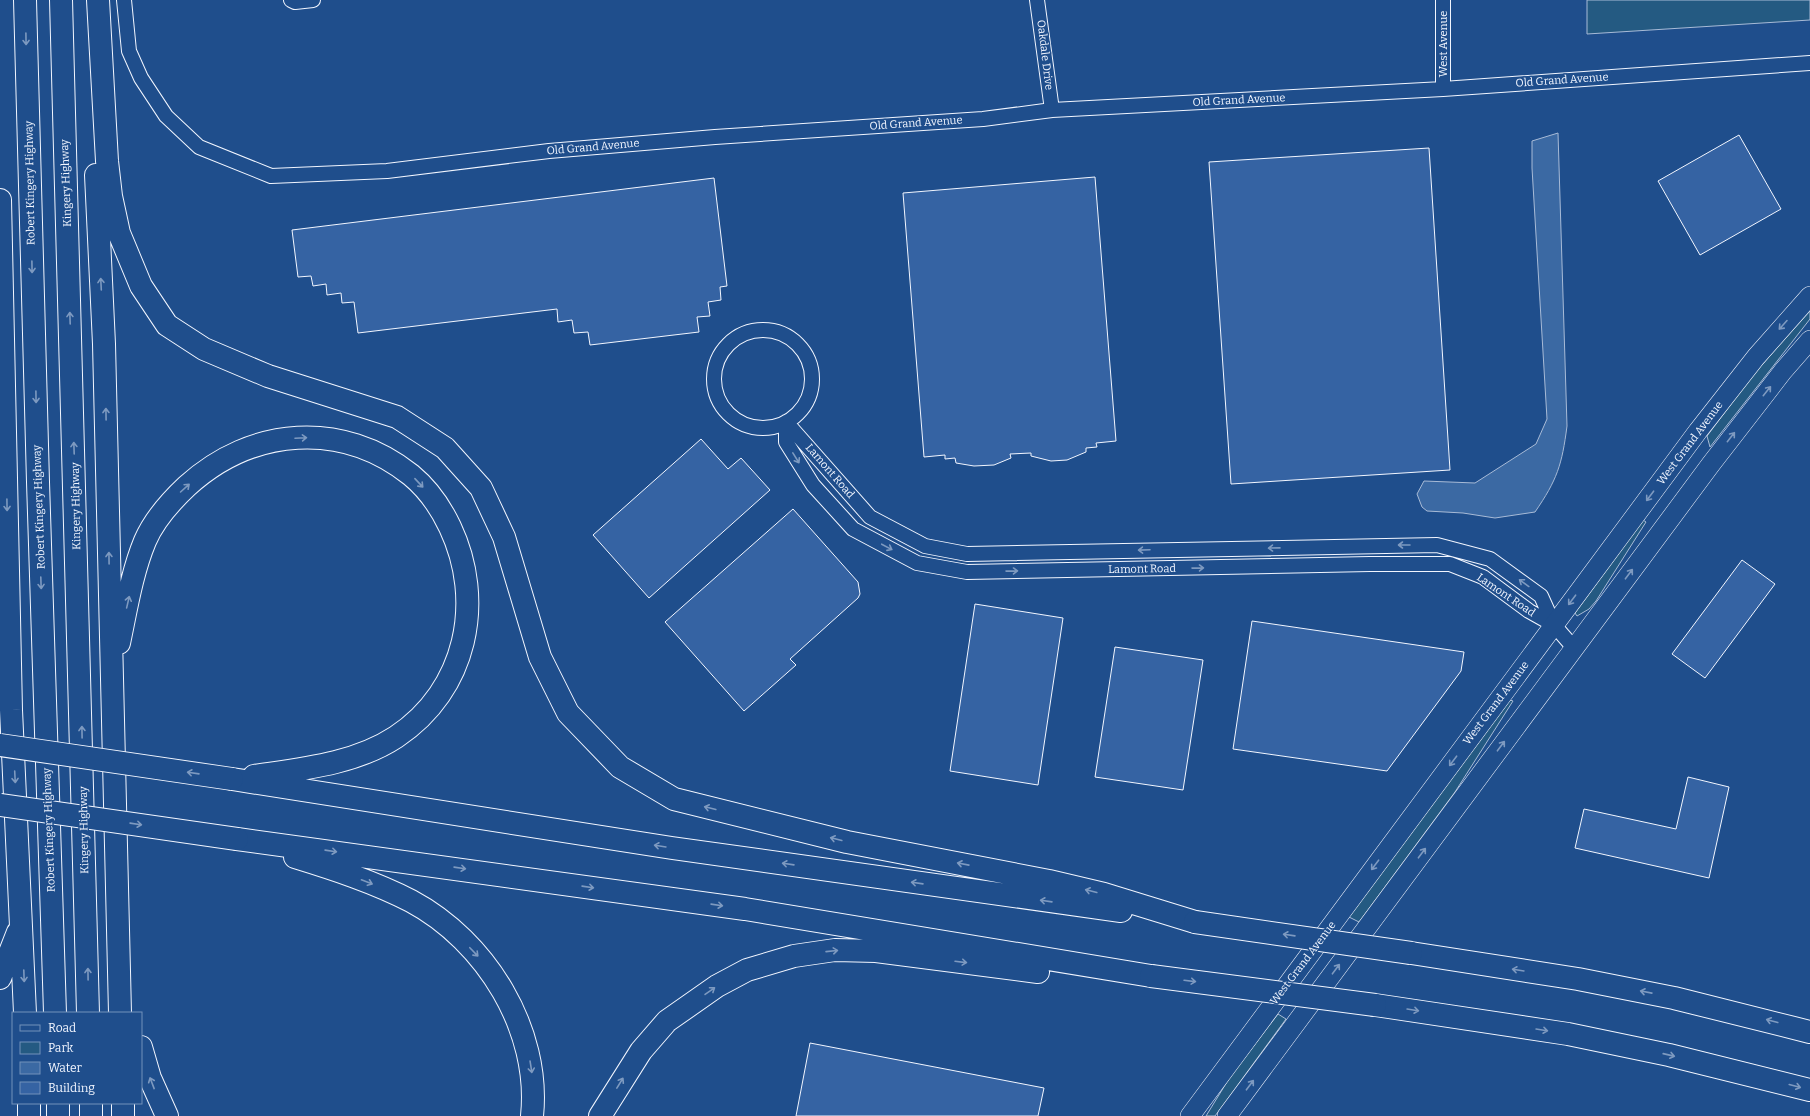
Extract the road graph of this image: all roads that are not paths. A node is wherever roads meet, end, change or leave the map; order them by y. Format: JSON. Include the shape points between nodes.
{"nodes":[{"id":1,"x":25,"y":0,"type":"edge"},
{"id":2,"x":61,"y":0,"type":"edge"},
{"id":3,"x":88,"y":0,"type":"edge"},
{"id":4,"x":98,"y":0,"type":"edge"},
{"id":5,"x":124,"y":0,"type":"edge"},
{"id":6,"x":291,"y":0,"type":"edge"},
{"id":7,"x":313,"y":0,"type":"edge"},
{"id":8,"x":1037,"y":0,"type":"edge"},
{"id":9,"x":1443,"y":0,"type":"edge"},
{"id":10,"x":1810,"y":63,"type":"edge"},
{"id":11,"x":1443,"y":89,"type":"junction"},
{"id":12,"x":1052,"y":110,"type":"junction"},
{"id":13,"x":0,"y":200,"type":"edge"},
{"id":14,"x":1810,"y":296,"type":"edge"},
{"id":15,"x":1810,"y":340,"type":"edge"},
{"id":16,"x":786,"y":422,"type":"junction"},
{"id":17,"x":1554,"y":625,"type":"junction"},
{"id":18,"x":0,"y":642,"type":"edge"},
{"id":19,"x":1574,"y":648,"type":"junction"},
{"id":20,"x":112,"y":681,"type":"junction"},
{"id":21,"x":11,"y":710,"type":"junction"},
{"id":22,"x":0,"y":745,"type":"edge"},
{"id":23,"x":232,"y":779,"type":"junction"},
{"id":24,"x":0,"y":805,"type":"edge"},
{"id":25,"x":236,"y":839,"type":"junction"},
{"id":26,"x":115,"y":856,"type":"junction"},
{"id":27,"x":1195,"y":922,"type":"junction"},
{"id":28,"x":22,"y":923,"type":"junction"},
{"id":29,"x":1151,"y":976,"type":"junction"},
{"id":30,"x":0,"y":978,"type":"edge"},
{"id":31,"x":25,"y":1012,"type":"edge"},
{"id":32,"x":55,"y":1012,"type":"edge"},
{"id":33,"x":88,"y":1012,"type":"edge"},
{"id":34,"x":120,"y":1012,"type":"edge"},
{"id":35,"x":135,"y":1012,"type":"edge"},
{"id":36,"x":1810,"y":1032,"type":"edge"},
{"id":37,"x":142,"y":1051,"type":"edge"},
{"id":38,"x":1810,"y":1090,"type":"edge"},
{"id":39,"x":29,"y":1104,"type":"edge"},
{"id":40,"x":58,"y":1104,"type":"edge"},
{"id":41,"x":90,"y":1104,"type":"edge"},
{"id":42,"x":123,"y":1104,"type":"edge"},
{"id":43,"x":29,"y":1116,"type":"edge"},
{"id":44,"x":58,"y":1116,"type":"edge"},
{"id":45,"x":91,"y":1116,"type":"edge"},
{"id":46,"x":123,"y":1116,"type":"edge"},
{"id":47,"x":167,"y":1116,"type":"edge"},
{"id":48,"x":532,"y":1116,"type":"edge"},
{"id":49,"x":600,"y":1116,"type":"edge"},
{"id":50,"x":1190,"y":1116,"type":"edge"},
{"id":51,"x":1227,"y":1116,"type":"edge"}],
"edges":[{"from":1,"to":32,"type":"highway","name":"Robert Kingery Highway","one_way":true},
{"from":33,"to":2,"type":"highway","name":"Kingery Highway","one_way":true},
{"from":20,"to":3,"type":"highway","one_way":true,"via":[[104,344]]},
{"from":27,"to":4,"type":"highway","one_way":true,"via":[[1104,894],[1049,881],[847,842],[674,799],[620,767],[568,713],[540,657],[504,537],[481,488],[445,448],[397,417],[268,376],[204,350],[167,325],[141,286],[119,233],[111,196]]},
{"from":5,"to":12,"type":"street","name":"Old Grand Avenue","via":[[130,51],[141,78],[166,116],[199,146],[271,176],[387,171],[549,151],[983,119]]},
{"from":6,"to":7,"type":"street"},
{"from":8,"to":12,"type":"street","name":"Oakdale Drive"},
{"from":9,"to":11,"type":"street","name":"West Avenue"},
{"from":10,"to":11,"type":"street","name":"Old Grand Avenue"},
{"from":11,"to":12,"type":"street","name":"Old Grand Avenue"},
{"from":13,"to":21,"type":"highway","one_way":true},
{"from":14,"to":17,"type":"main road","name":"West Grand Avenue","one_way":true,"via":[[1756,356]]},
{"from":19,"to":15,"type":"main road","one_way":true,"via":[[1711,464]]},
{"from":16,"to":16,"type":"street","via":[[800,411],[810,391],[810,363],[801,348],[789,337],[776,331],[748,332],[735,338],[724,348],[716,361],[713,376],[715,390],[722,406],[731,417],[758,428],[773,427]]},
{"from":17,"to":16,"type":"street","name":"Lamont Road","one_way":true,"via":[[1541,596],[1490,559],[1436,545],[967,554],[925,546],[870,517]]},
{"from":16,"to":17,"type":"street","name":"Lamont Road","one_way":true,"via":[[786,442],[813,485],[853,529],[918,563],[967,572],[1450,564],[1483,576],[1529,611]]},
{"from":17,"to":19,"type":"street","name":"Lamont Road"},
{"from":17,"to":50,"type":"main road","name":"West Grand Avenue","one_way":true},
{"from":18,"to":21,"type":"highway"},
{"from":51,"to":19,"type":"main road","one_way":true},
{"from":20,"to":23,"type":"highway","one_way":true,"via":[[128,601],[145,540],[176,496],[216,463],[259,443],[282,438],[308,437],[335,440],[364,448],[387,459],[412,476],[443,513],[460,551],[466,575],[468,603],[465,634],[458,660],[444,688],[412,725],[395,738],[357,757]]},
{"from":20,"to":26,"type":"highway"},
{"from":21,"to":28,"type":"highway","one_way":true},
{"from":23,"to":22,"type":"highway","one_way":true,"bridge":true},
{"from":27,"to":23,"type":"highway","one_way":true,"via":[[672,848]]},
{"from":24,"to":25,"type":"highway","one_way":true,"bridge":true},
{"from":25,"to":29,"type":"highway","one_way":true,"via":[[745,909]]},
{"from":25,"to":48,"type":"highway","one_way":true,"via":[[382,887],[412,902],[457,934],[499,984],[519,1023],[528,1049],[532,1072]]},
{"from":26,"to":34,"type":"highway"},
{"from":26,"to":35,"type":"highway","via":[[124,893]]},
{"from":36,"to":27,"type":"highway","one_way":true,"bridge":true,"via":[[1674,998],[1578,979]]},
{"from":28,"to":30,"type":"highway"},
{"from":28,"to":31,"type":"highway","one_way":true},
{"from":29,"to":38,"type":"highway","one_way":true,"bridge":true,"via":[[1374,1004],[1568,1034],[1669,1055]]},
{"from":49,"to":29,"type":"highway","one_way":true,"via":[[641,1051],[667,1021],[717,986],[747,970],[794,956],[835,950],[876,951],[1059,975]]},
{"from":47,"to":37,"type":"highway","one_way":true,"via":[[150,1078]]},
{"from":39,"to":43,"type":"highway"},
{"from":40,"to":44,"type":"highway"},
{"from":41,"to":45,"type":"highway"},
{"from":42,"to":46,"type":"highway"}]}
